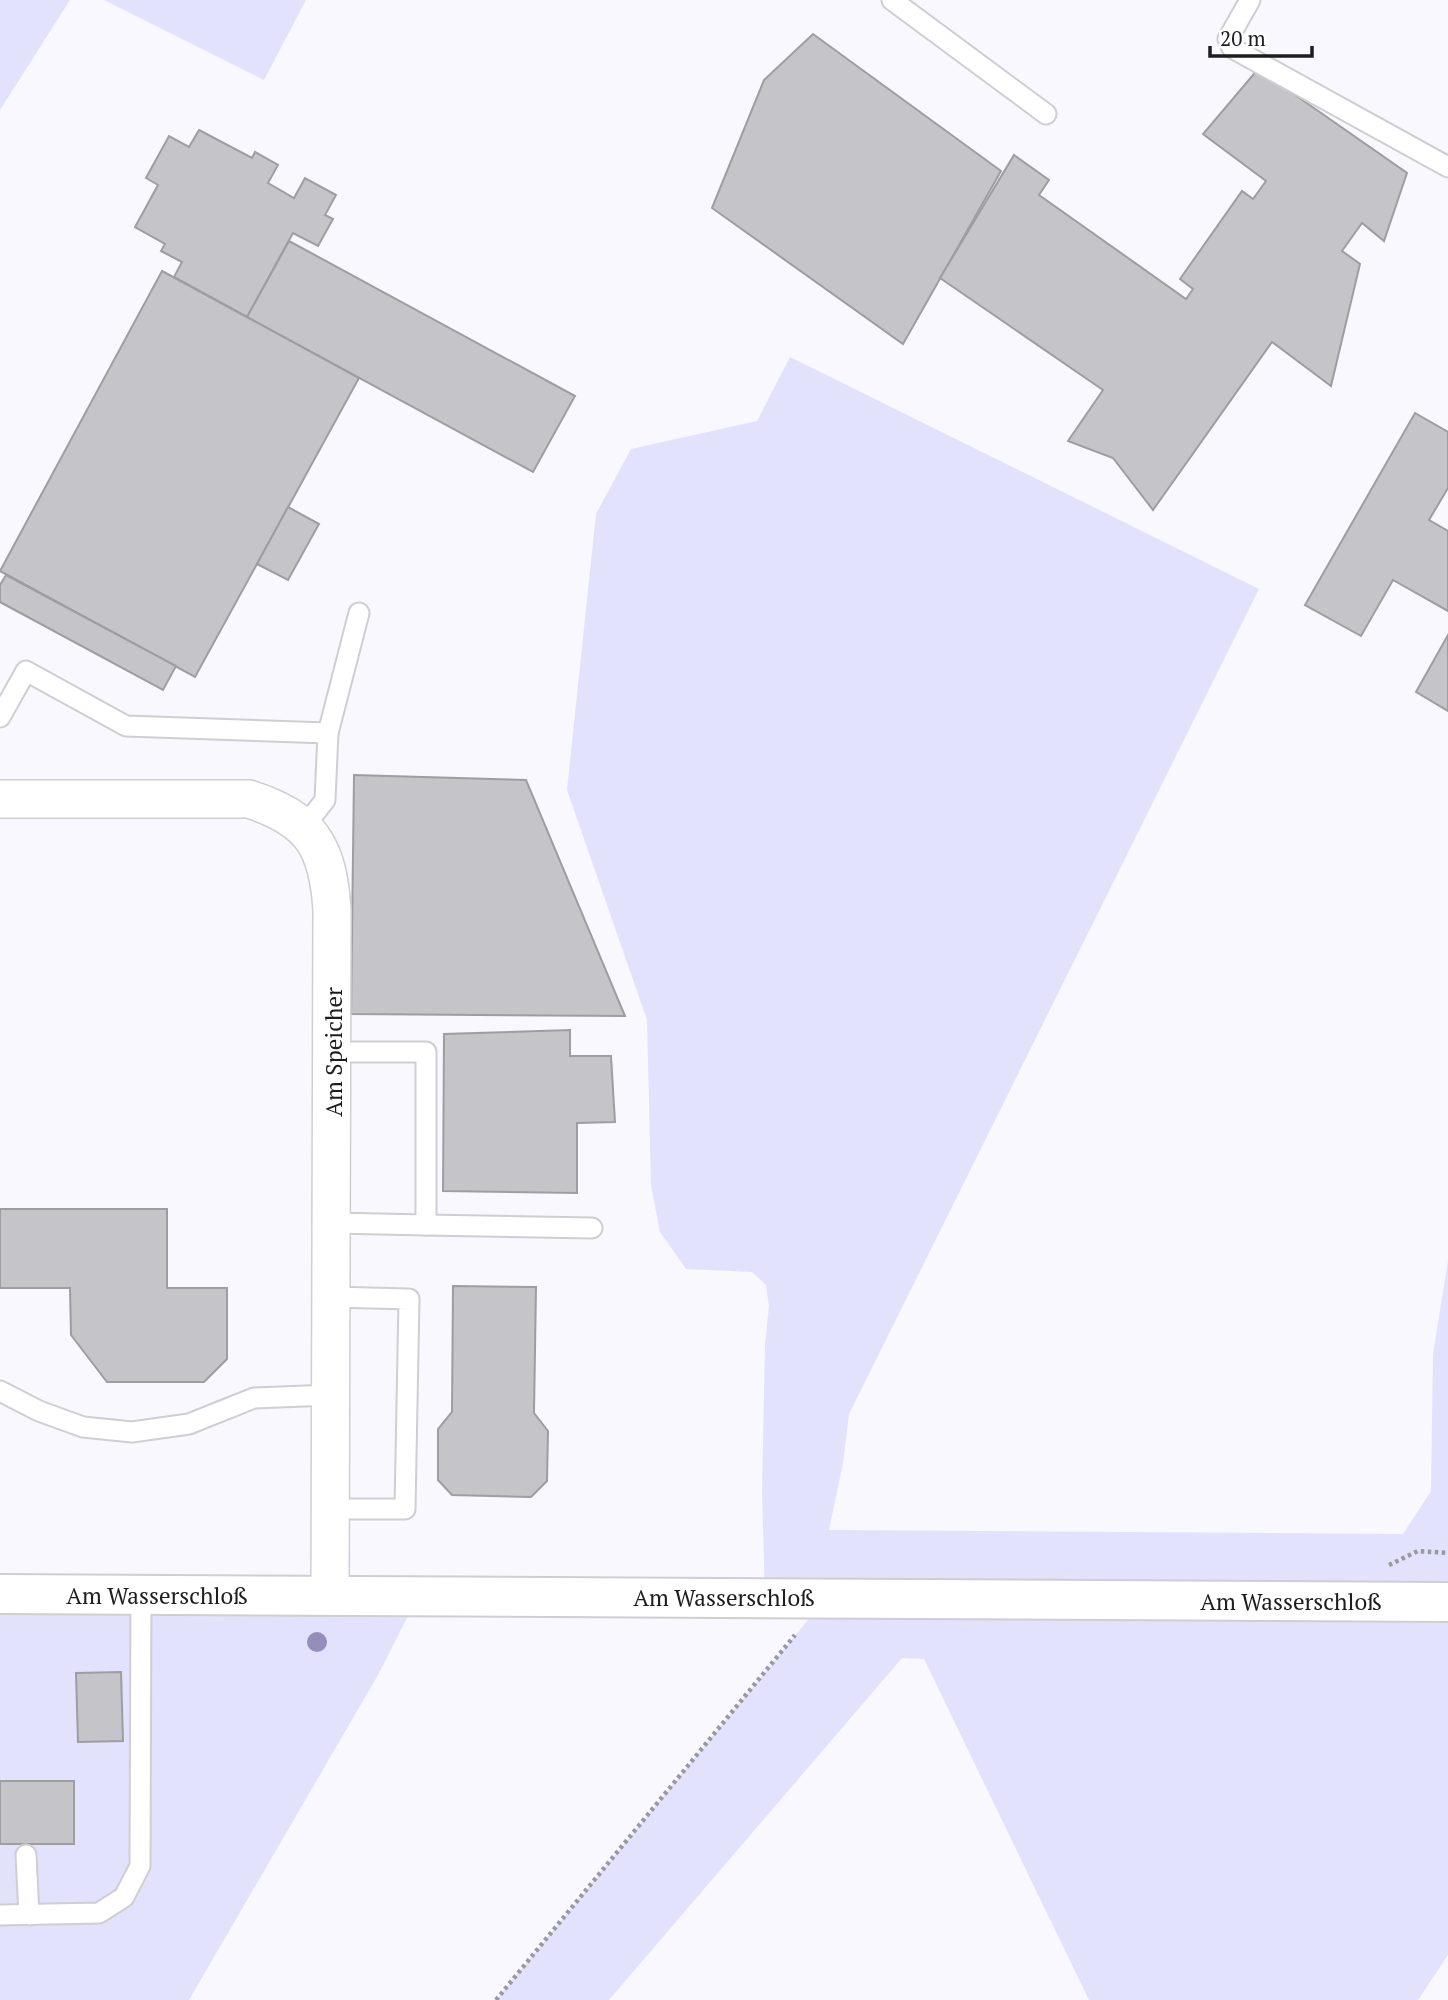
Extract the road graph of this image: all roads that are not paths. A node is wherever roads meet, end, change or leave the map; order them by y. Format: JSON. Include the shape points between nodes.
{"nodes":[{"id":1,"x":891,"y":0,"type":"edge"},
{"id":2,"x":1250,"y":0,"type":"edge"},
{"id":3,"x":1045,"y":114,"type":"dead end"},
{"id":4,"x":1448,"y":167,"type":"edge"},
{"id":5,"x":359,"y":613,"type":"dead end"},
{"id":6,"x":0,"y":717,"type":"edge"},
{"id":7,"x":328,"y":733,"type":"junction"},
{"id":8,"x":0,"y":799,"type":"edge"},
{"id":9,"x":303,"y":828,"type":"junction"},
{"id":10,"x":333,"y":1052,"type":"junction"},
{"id":11,"x":333,"y":1223,"type":"junction"},
{"id":12,"x":426,"y":1225,"type":"junction"},
{"id":13,"x":592,"y":1228,"type":"dead end"},
{"id":14,"x":332,"y":1297,"type":"junction"},
{"id":15,"x":0,"y":1391,"type":"edge"},
{"id":16,"x":331,"y":1395,"type":"junction"},
{"id":17,"x":331,"y":1509,"type":"junction"},
{"id":18,"x":0,"y":1594,"type":"edge"},
{"id":19,"x":141,"y":1594,"type":"junction"},
{"id":20,"x":330,"y":1595,"type":"junction"},
{"id":21,"x":1448,"y":1602,"type":"edge"},
{"id":22,"x":26,"y":1855,"type":"dead end"},
{"id":23,"x":0,"y":1915,"type":"edge"},
{"id":24,"x":29,"y":1915,"type":"junction"}],
"edges":[{"from":1,"to":3,"type":"lane"},
{"from":2,"to":4,"type":"lane","via":[[1228,39],[1232,48]]},
{"from":5,"to":7,"type":"lane"},
{"from":6,"to":7,"type":"lane","via":[[26,671],[126,726]]},
{"from":7,"to":9,"type":"lane","via":[[325,800]]},
{"from":8,"to":9,"type":"street","name":"Am Speicher","via":[[249,799],[281,810]]},
{"from":9,"to":10,"type":"street","name":"Am Speicher","via":[[322,852],[330,881]]},
{"from":10,"to":11,"type":"street","name":"Am Speicher"},
{"from":10,"to":12,"type":"lane","via":[[426,1052]]},
{"from":11,"to":12,"type":"lane"},
{"from":11,"to":14,"type":"street","name":"Am Speicher"},
{"from":12,"to":13,"type":"lane"},
{"from":14,"to":16,"type":"street","name":"Am Speicher"},
{"from":14,"to":17,"type":"lane","via":[[409,1299],[405,1509]]},
{"from":15,"to":16,"type":"lane","via":[[39,1412],[83,1427],[132,1432],[189,1424],[254,1398]]},
{"from":16,"to":17,"type":"street","name":"Am Speicher"},
{"from":17,"to":20,"type":"street","name":"Am Speicher"},
{"from":18,"to":19,"type":"street","name":"Am Wasserschloß"},
{"from":19,"to":20,"type":"street","name":"Am Wasserschloß"},
{"from":19,"to":24,"type":"lane","via":[[140,1866],[124,1897],[99,1913]]},
{"from":20,"to":21,"type":"street","name":"Am Wasserschloß"},
{"from":22,"to":24,"type":"lane"},
{"from":23,"to":24,"type":"lane"}]}
